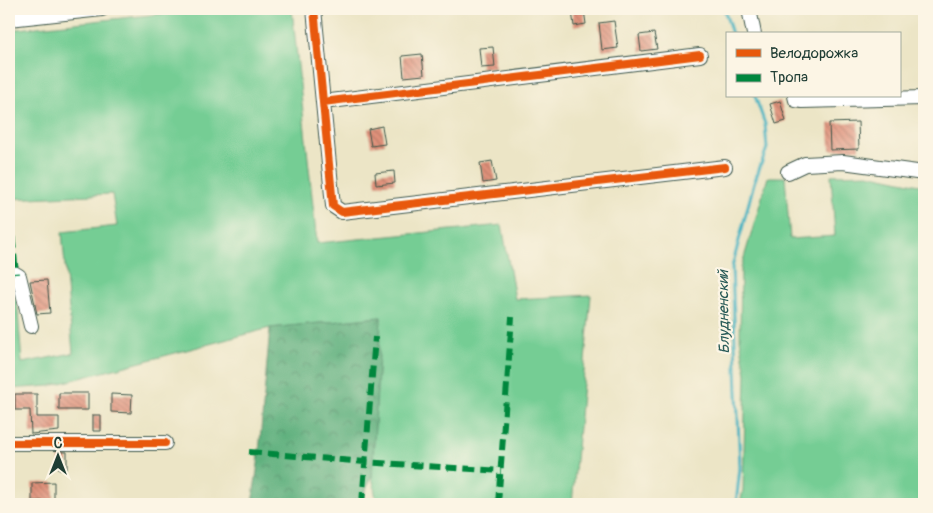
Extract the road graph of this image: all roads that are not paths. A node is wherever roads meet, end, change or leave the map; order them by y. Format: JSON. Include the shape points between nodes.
{"nodes":[{"id":1,"x":102,"y":9,"type":"edge"},
{"id":2,"x":314,"y":9,"type":"edge"},
{"id":3,"x":749,"y":9,"type":"edge"},
{"id":4,"x":9,"y":19,"type":"edge"},
{"id":5,"x":754,"y":32,"type":"edge"},
{"id":6,"x":700,"y":55,"type":"dead end"},
{"id":7,"x":796,"y":98,"type":"edge"},
{"id":8,"x":924,"y":98,"type":"edge"},
{"id":9,"x":323,"y":102,"type":"junction"},
{"id":10,"x":725,"y":167,"type":"dead end"},
{"id":11,"x":788,"y":172,"type":"dead end"},
{"id":12,"x":924,"y":173,"type":"edge"},
{"id":13,"x":9,"y":270,"type":"edge"},
{"id":14,"x":31,"y":326,"type":"dead end"},
{"id":15,"x":9,"y":443,"type":"edge"},
{"id":16,"x":166,"y":443,"type":"dead end"}],
"edges":[{"from":1,"to":4,"type":"street"},
{"from":2,"to":9,"type":"street"},
{"from":3,"to":5,"type":"street"},
{"from":6,"to":9,"type":"street"},
{"from":7,"to":8,"type":"street","via":[[802,101]]},
{"from":9,"to":10,"type":"street","via":[[333,206],[342,212]]},
{"from":11,"to":12,"type":"street","via":[[805,164],[843,162]]},
{"from":13,"to":14,"type":"street","via":[[19,276]]},
{"from":15,"to":16,"type":"street"}]}
